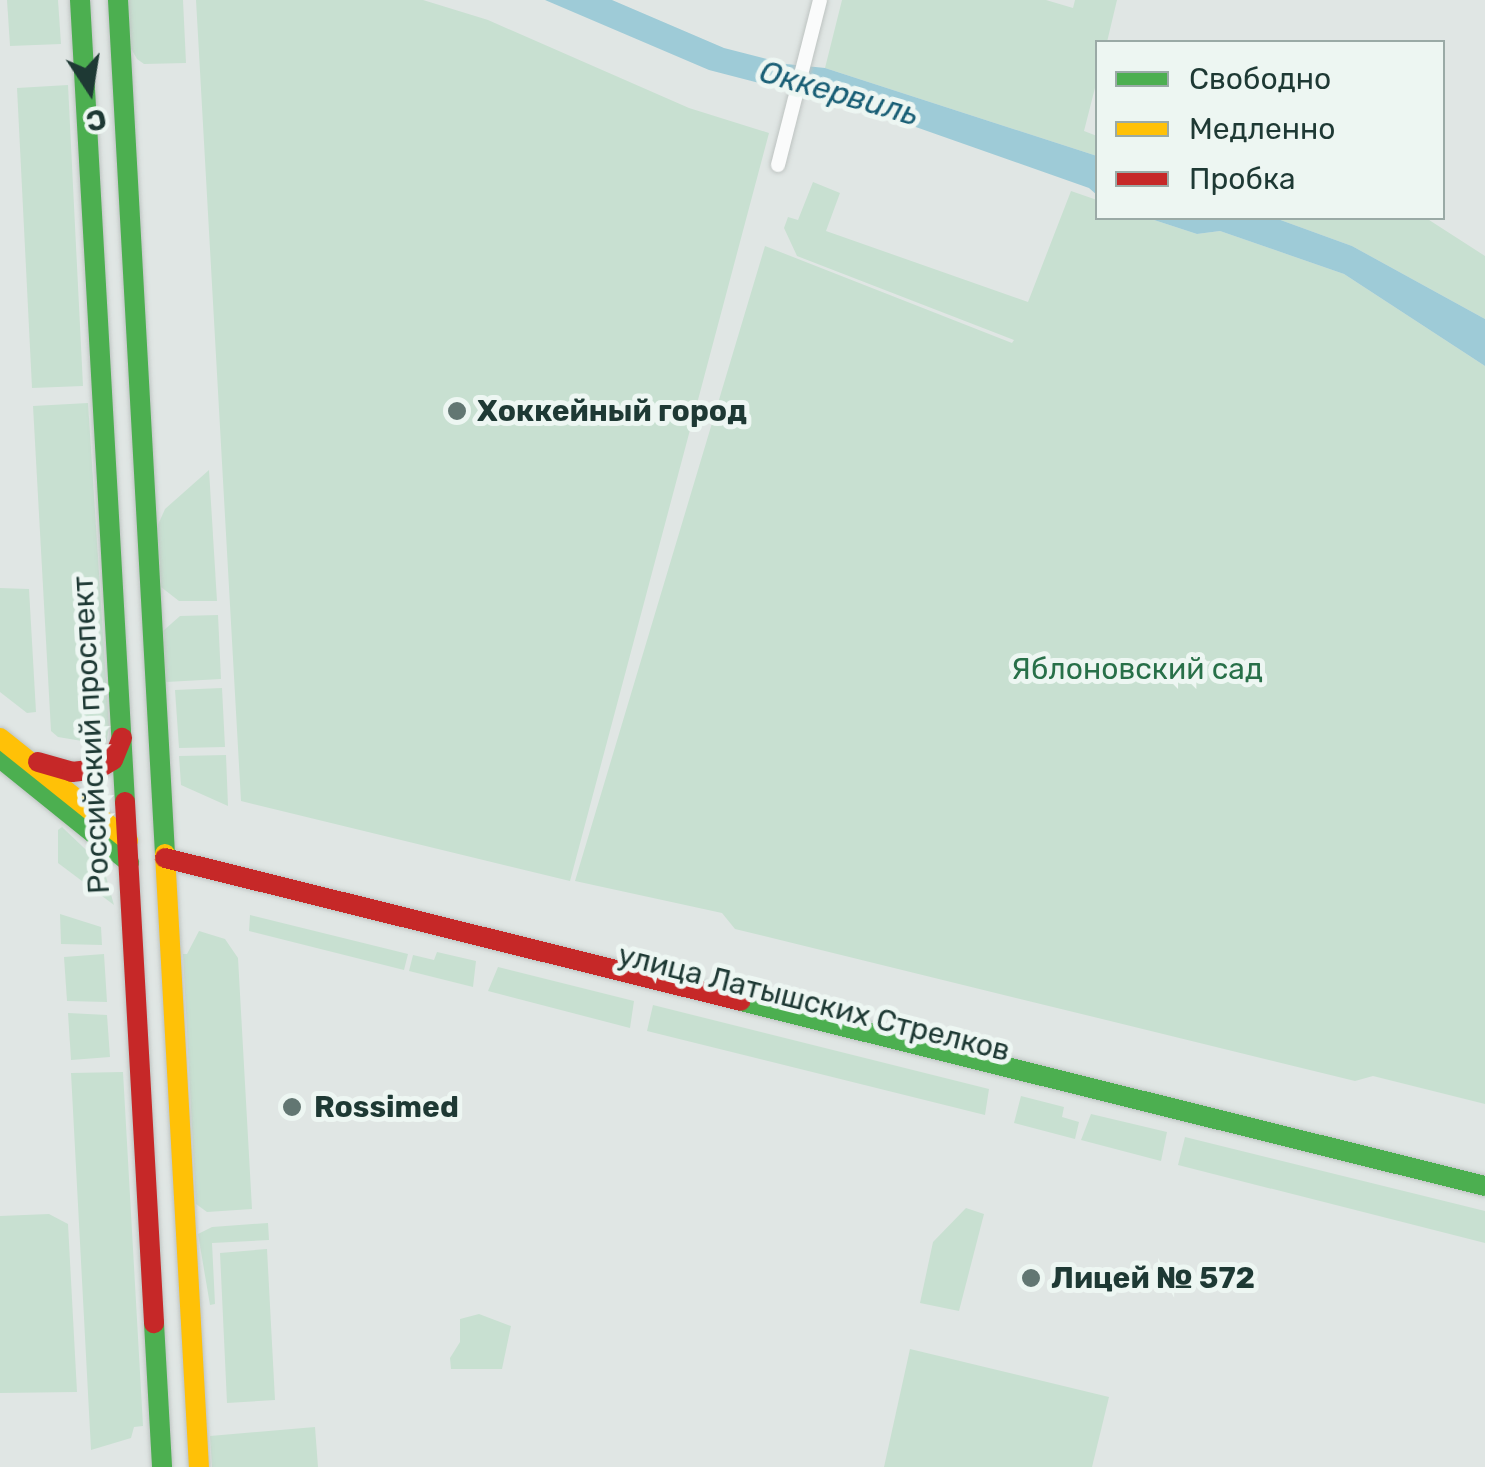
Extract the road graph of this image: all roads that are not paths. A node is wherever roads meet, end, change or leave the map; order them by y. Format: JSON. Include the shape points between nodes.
{"nodes":[{"id":1,"x":80,"y":0,"type":"edge"},
{"id":2,"x":118,"y":0,"type":"edge"},
{"id":3,"x":820,"y":0,"type":"edge"},
{"id":4,"x":778,"y":165,"type":"dead end"},
{"id":5,"x":0,"y":738,"type":"edge"},
{"id":6,"x":122,"y":738,"type":"junction"},
{"id":7,"x":0,"y":758,"type":"edge"},
{"id":8,"x":25,"y":758,"type":"junction"},
{"id":9,"x":128,"y":840,"type":"junction"},
{"id":10,"x":129,"y":862,"type":"junction"},
{"id":11,"x":166,"y":865,"type":"junction"},
{"id":12,"x":1485,"y":1186,"type":"edge"},
{"id":13,"x":1485,"y":1199,"type":"edge"},
{"id":14,"x":162,"y":1467,"type":"edge"},
{"id":15,"x":199,"y":1467,"type":"edge"}],
"edges":[{"from":1,"to":6,"type":"street","name":"Российский проспект"},
{"from":2,"to":11,"type":"street"},
{"from":3,"to":4,"type":"street"},
{"from":5,"to":8,"type":"street"},
{"from":6,"to":8,"type":"street","via":[[113,760],[85,772]]},
{"from":6,"to":9,"type":"street","name":"Российский проспект"},
{"from":7,"to":10,"type":"street"},
{"from":8,"to":9,"type":"street"},
{"from":9,"to":10,"type":"street","name":"Российский проспект"},
{"from":9,"to":11,"type":"street"},
{"from":10,"to":11,"type":"street","name":"улица Латышских Стрелков"},
{"from":10,"to":14,"type":"street","name":"Российский проспект"},
{"from":11,"to":12,"type":"street","name":"улица Латышских Стрелков"},
{"from":11,"to":13,"type":"street","name":"улица Латышских Стрелков"},
{"from":11,"to":15,"type":"street"}]}
